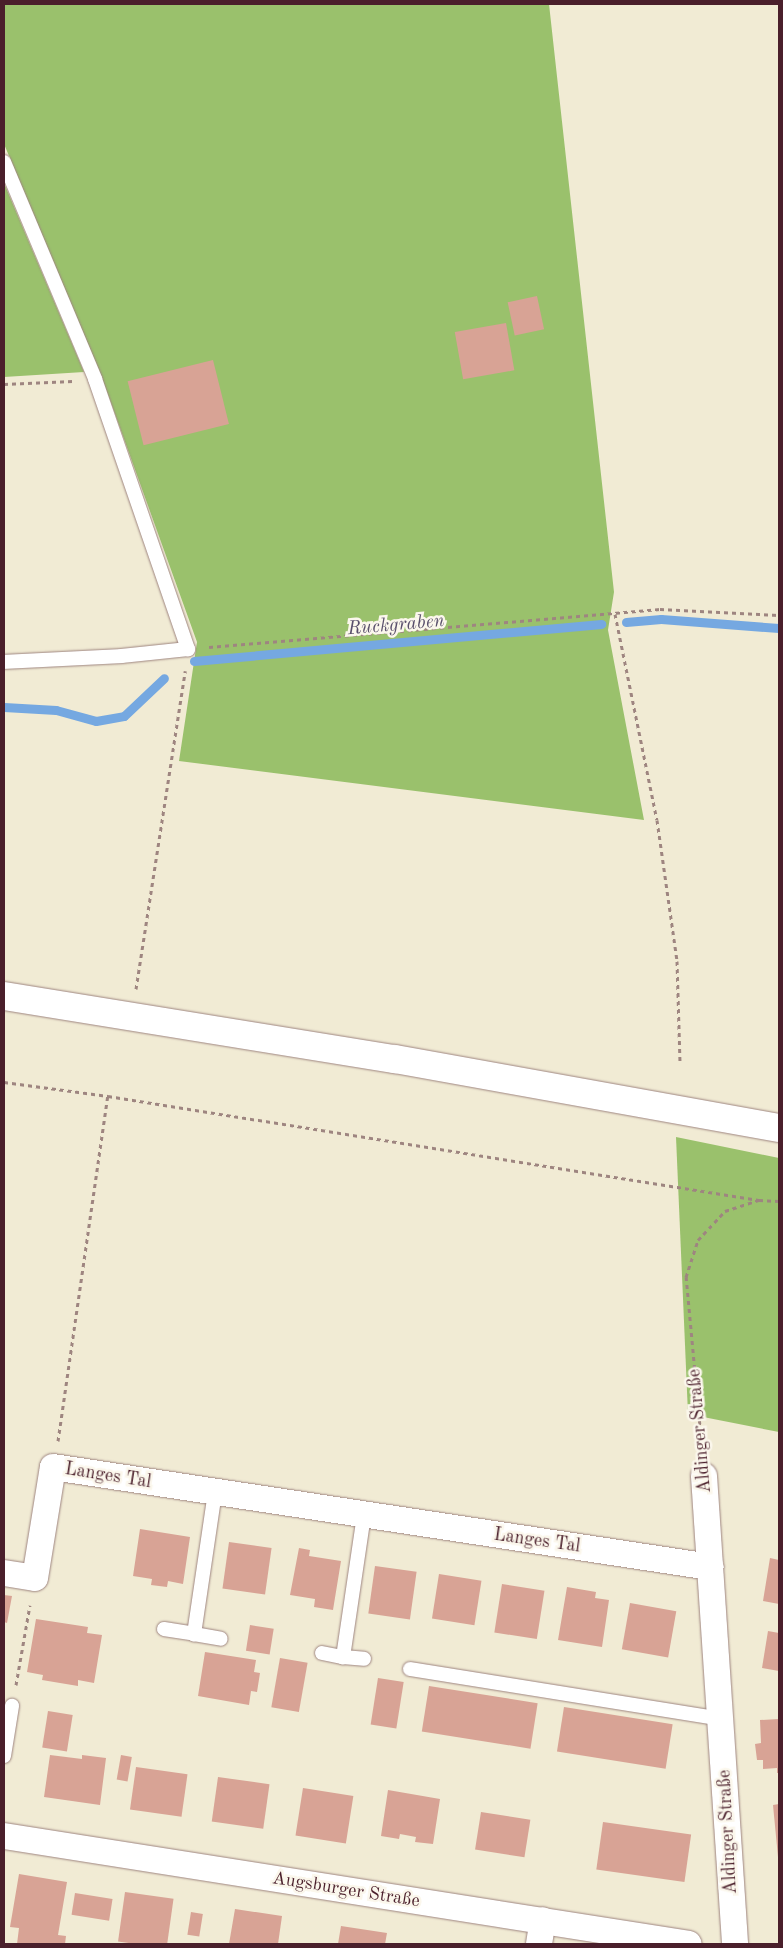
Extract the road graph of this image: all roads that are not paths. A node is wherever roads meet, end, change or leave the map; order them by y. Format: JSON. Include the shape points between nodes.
{"nodes":[{"id":1,"x":4,"y":162,"type":"edge"},
{"id":2,"x":4,"y":662,"type":"edge"},
{"id":3,"x":4,"y":996,"type":"edge"},
{"id":4,"x":779,"y":1128,"type":"edge"},
{"id":5,"x":704,"y":1476,"type":"road end"},
{"id":6,"x":215,"y":1492,"type":"junction"},
{"id":7,"x":364,"y":1515,"type":"junction"},
{"id":8,"x":710,"y":1566,"type":"junction"},
{"id":9,"x":4,"y":1573,"type":"edge"},
{"id":10,"x":164,"y":1629,"type":"dead end"},
{"id":11,"x":194,"y":1634,"type":"junction"},
{"id":12,"x":221,"y":1639,"type":"dead end"},
{"id":13,"x":322,"y":1653,"type":"dead end"},
{"id":14,"x":343,"y":1656,"type":"junction"},
{"id":15,"x":364,"y":1659,"type":"dead end"},
{"id":16,"x":410,"y":1669,"type":"dead end"},
{"id":17,"x":12,"y":1706,"type":"road end"},
{"id":18,"x":722,"y":1719,"type":"junction"},
{"id":19,"x":4,"y":1756,"type":"edge"},
{"id":20,"x":4,"y":1836,"type":"edge"},
{"id":21,"x":541,"y":1932,"type":"edge"},
{"id":22,"x":688,"y":1944,"type":"edge"},
{"id":23,"x":735,"y":1944,"type":"edge"}],
"edges":[{"from":1,"to":2,"type":"lane","via":[[95,379],[188,649]]},
{"from":3,"to":4,"type":"main road","via":[[395,1059]]},
{"from":5,"to":8,"type":"street","name":"Aldinger Straße"},
{"from":6,"to":7,"type":"street","name":"Langes Tal"},
{"from":6,"to":9,"type":"street","name":"Langes Tal","via":[[53,1467],[35,1578]]},
{"from":6,"to":11,"type":"lane"},
{"from":7,"to":8,"type":"street","name":"Langes Tal"},
{"from":7,"to":14,"type":"lane"},
{"from":8,"to":18,"type":"street","name":"Aldinger Straße"},
{"from":10,"to":11,"type":"lane"},
{"from":11,"to":12,"type":"lane"},
{"from":13,"to":14,"type":"lane"},
{"from":14,"to":15,"type":"lane"},
{"from":16,"to":18,"type":"lane"},
{"from":17,"to":19,"type":"lane"},
{"from":18,"to":23,"type":"street","name":"Aldinger Straße"},
{"from":20,"to":21,"type":"street","name":"Augsburger Straße"},
{"from":21,"to":22,"type":"street","name":"Augsburger Straße"}]}
